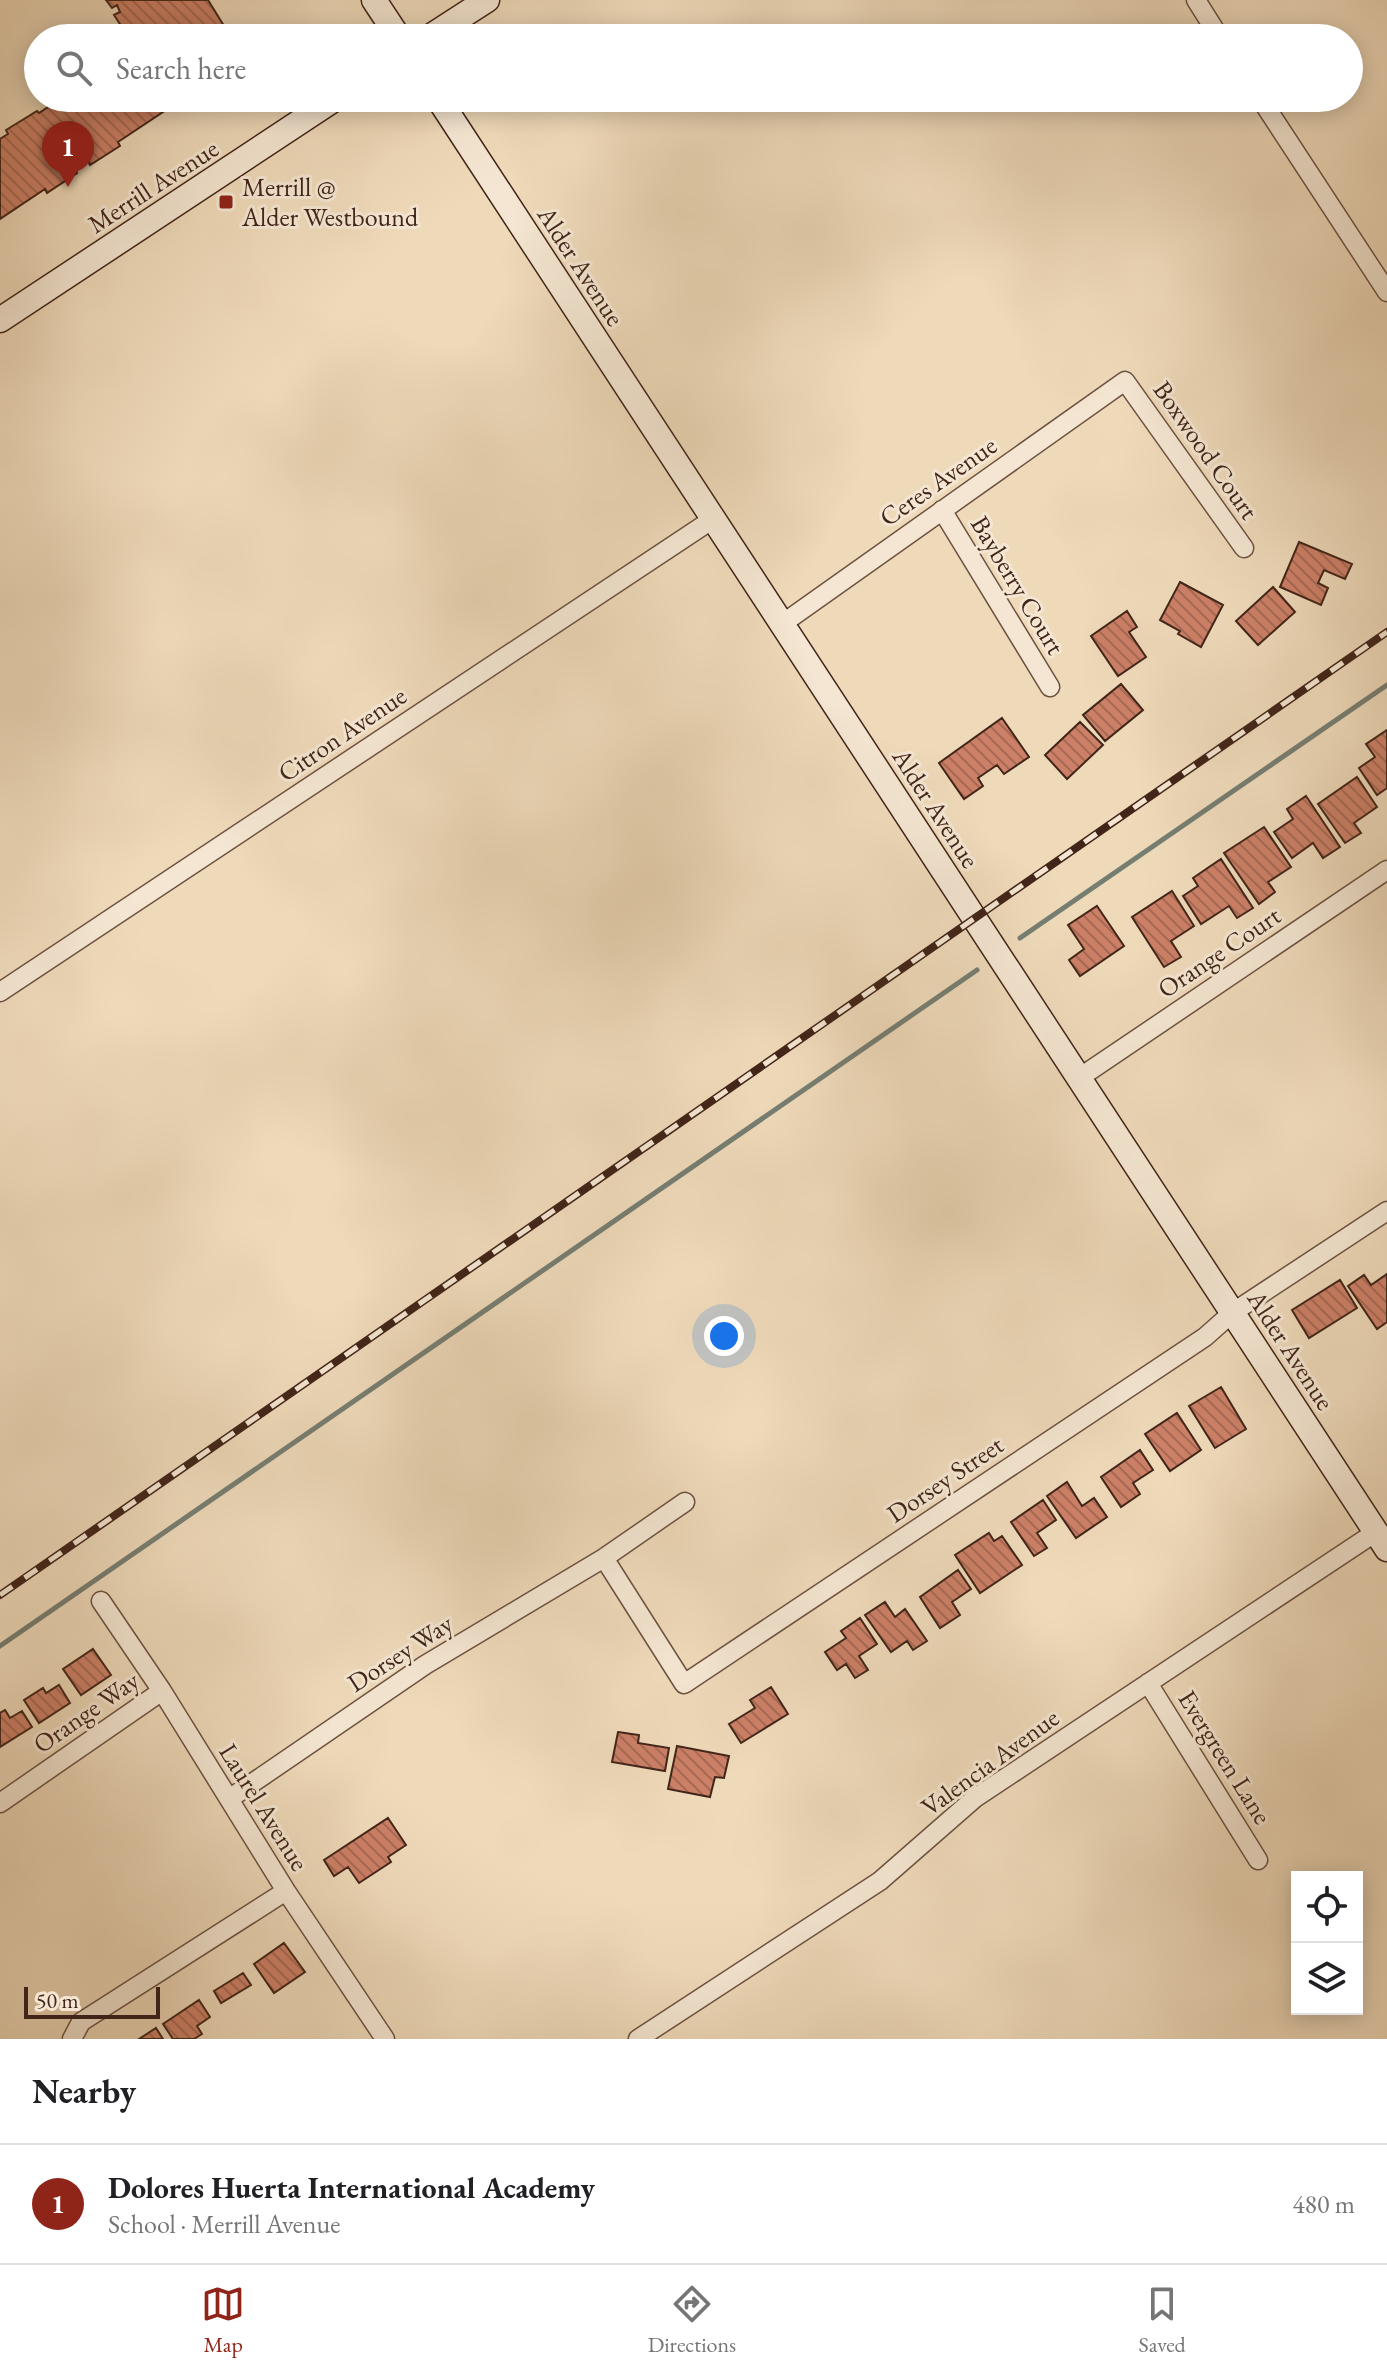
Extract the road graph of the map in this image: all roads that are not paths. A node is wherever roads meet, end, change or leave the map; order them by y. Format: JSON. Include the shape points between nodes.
{"nodes":[{"id":1,"x":374,"y":0,"type":"edge"},
{"id":2,"x":487,"y":0,"type":"edge"},
{"id":3,"x":1196,"y":0,"type":"edge"},
{"id":4,"x":390,"y":24,"type":"edge"},
{"id":5,"x":450,"y":24,"type":"edge"},
{"id":6,"x":1211,"y":24,"type":"edge"},
{"id":7,"x":315,"y":112,"type":"edge"},
{"id":8,"x":447,"y":112,"type":"edge"},
{"id":9,"x":1269,"y":112,"type":"edge"},
{"id":10,"x":1387,"y":292,"type":"edge"},
{"id":11,"x":0,"y":320,"type":"edge"},
{"id":12,"x":1125,"y":381,"type":"joint"},
{"id":13,"x":942,"y":510,"type":"junction"},
{"id":14,"x":713,"y":519,"type":"junction"},
{"id":15,"x":1244,"y":548,"type":"dead end"},
{"id":16,"x":782,"y":624,"type":"junction"},
{"id":17,"x":1050,"y":687,"type":"dead end"},
{"id":18,"x":1387,"y":870,"type":"edge"},
{"id":19,"x":0,"y":992,"type":"edge"},
{"id":20,"x":1079,"y":1078,"type":"junction"},
{"id":21,"x":1387,"y":1211,"type":"edge"},
{"id":22,"x":1232,"y":1313,"type":"junction"},
{"id":23,"x":685,"y":1502,"type":"dead end"},
{"id":24,"x":1381,"y":1540,"type":"edge"},
{"id":25,"x":604,"y":1558,"type":"junction"},
{"id":26,"x":101,"y":1601,"type":"dead end"},
{"id":27,"x":1148,"y":1683,"type":"junction"},
{"id":28,"x":162,"y":1691,"type":"junction"},
{"id":29,"x":229,"y":1799,"type":"junction"},
{"id":30,"x":0,"y":1803,"type":"edge"},
{"id":31,"x":1258,"y":1860,"type":"dead end"},
{"id":32,"x":286,"y":1891,"type":"junction"},
{"id":33,"x":72,"y":2039,"type":"edge"},
{"id":34,"x":385,"y":2039,"type":"edge"},
{"id":35,"x":638,"y":2039,"type":"edge"}],
"edges":[{"from":1,"to":4,"type":"main road"},
{"from":2,"to":5,"type":"main road"},
{"from":3,"to":6,"type":"street"},
{"from":7,"to":11,"type":"main road","name":"Merrill Avenue"},
{"from":8,"to":14,"type":"main road","name":"Alder Avenue"},
{"from":9,"to":10,"type":"street"},
{"from":12,"to":13,"type":"street","name":"Ceres Avenue"},
{"from":12,"to":15,"type":"street","name":"Boxwood Court"},
{"from":13,"to":16,"type":"street","name":"Ceres Avenue"},
{"from":13,"to":17,"type":"street","name":"Bayberry Court"},
{"from":14,"to":16,"type":"main road","name":"Alder Avenue"},
{"from":14,"to":19,"type":"street","name":"Citron Avenue"},
{"from":16,"to":20,"type":"main road","name":"Alder Avenue"},
{"from":18,"to":20,"type":"street","name":"Orange Court"},
{"from":20,"to":22,"type":"main road","name":"Alder Avenue"},
{"from":21,"to":22,"type":"street","name":"Dorsey Street"},
{"from":22,"to":24,"type":"main road","name":"Alder Avenue"},
{"from":22,"to":25,"type":"street","name":"Dorsey Street","via":[[1205,1337],[684,1684]]},
{"from":23,"to":25,"type":"street","name":"Dorsey Way"},
{"from":24,"to":27,"type":"street","name":"Valencia Avenue"},
{"from":25,"to":29,"type":"street","name":"Dorsey Way","via":[[425,1665]]},
{"from":26,"to":28,"type":"street","name":"Laurel Avenue"},
{"from":27,"to":31,"type":"street","name":"Evergreen Lane"},
{"from":27,"to":35,"type":"street","name":"Valencia Avenue","via":[[975,1798],[880,1881]]},
{"from":28,"to":29,"type":"street","name":"Laurel Avenue"},
{"from":28,"to":30,"type":"street","name":"Orange Way"},
{"from":29,"to":32,"type":"street","name":"Laurel Avenue"},
{"from":32,"to":33,"type":"street","via":[[81,2022]]},
{"from":32,"to":34,"type":"street","name":"Laurel Avenue"}]}
